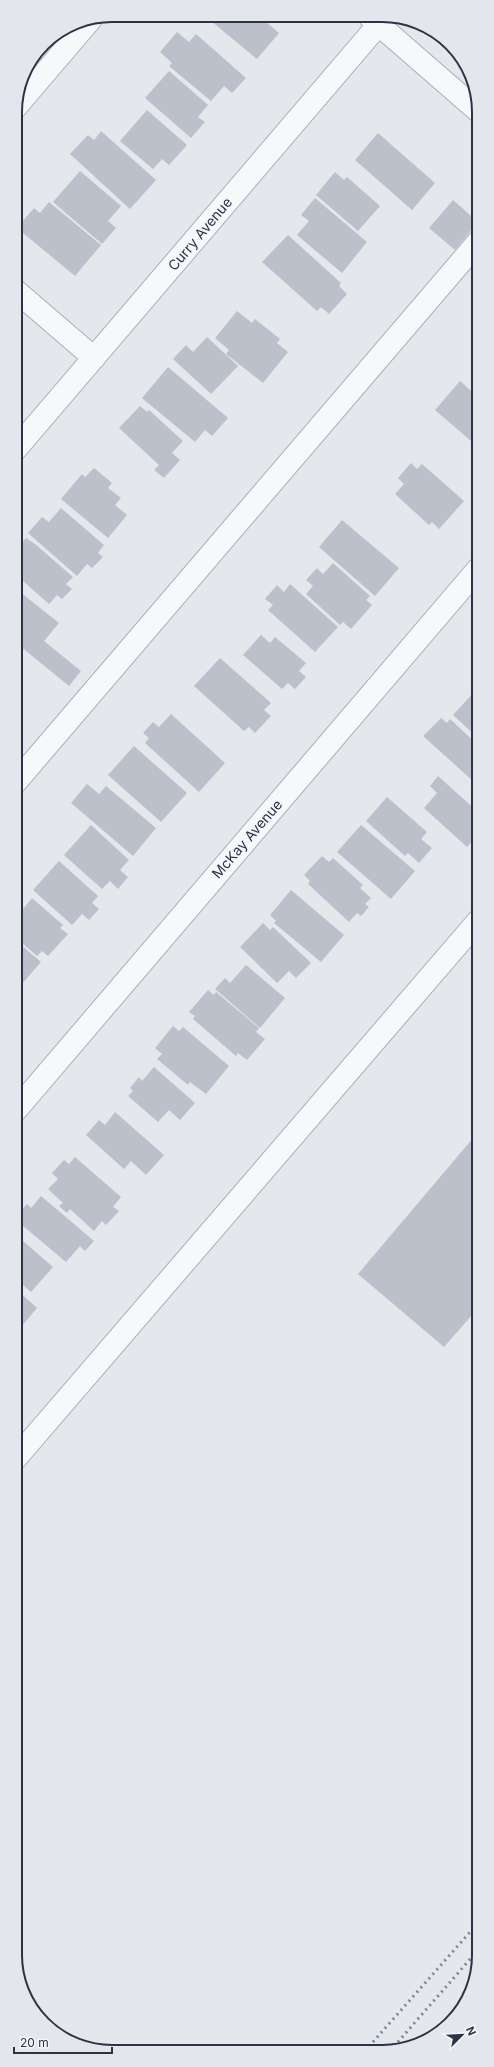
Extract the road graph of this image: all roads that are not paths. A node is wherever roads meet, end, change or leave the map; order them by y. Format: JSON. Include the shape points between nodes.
{"nodes":[{"id":1,"x":375,"y":22,"type":"edge"},
{"id":2,"x":381,"y":22,"type":"edge"},
{"id":3,"x":85,"y":27,"type":"edge"},
{"id":4,"x":23,"y":98,"type":"edge"},
{"id":5,"x":471,"y":105,"type":"edge"},
{"id":6,"x":472,"y":249,"type":"edge"},
{"id":7,"x":22,"y":296,"type":"edge"},
{"id":8,"x":94,"y":358,"type":"junction"},
{"id":9,"x":22,"y":442,"type":"edge"},
{"id":10,"x":472,"y":576,"type":"edge"},
{"id":11,"x":22,"y":775,"type":"edge"},
{"id":12,"x":472,"y":928,"type":"edge"},
{"id":13,"x":22,"y":1103,"type":"edge"},
{"id":14,"x":22,"y":1451,"type":"edge"}],
"edges":[{"from":1,"to":8,"type":"street","name":"Curry Avenue"},
{"from":2,"to":5,"type":"street"},
{"from":3,"to":4,"type":"street"},
{"from":6,"to":11,"type":"street"},
{"from":7,"to":8,"type":"street"},
{"from":8,"to":9,"type":"street","name":"Curry Avenue"},
{"from":10,"to":13,"type":"street","name":"McKay Avenue"},
{"from":12,"to":14,"type":"street"}]}
